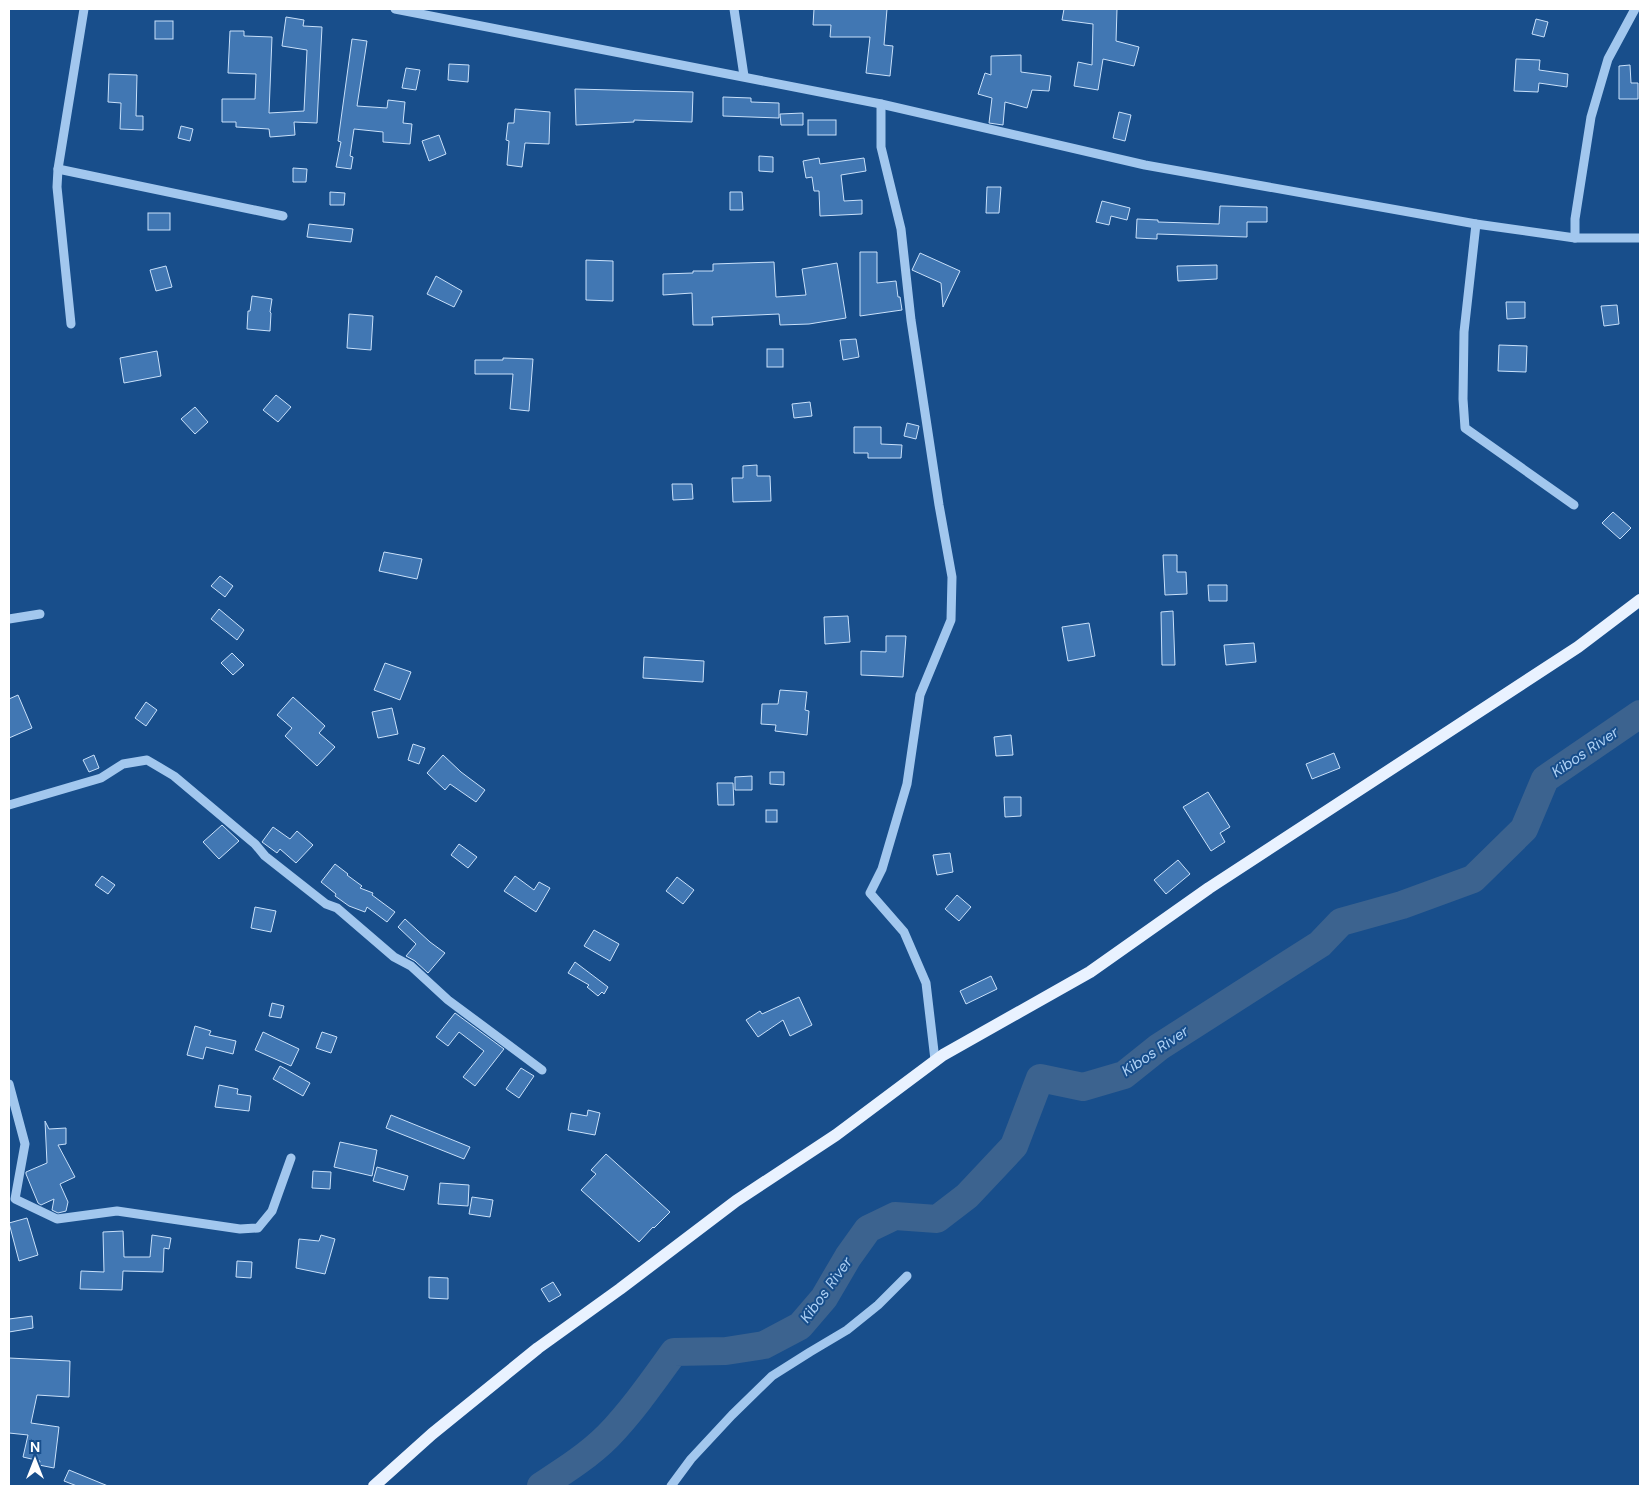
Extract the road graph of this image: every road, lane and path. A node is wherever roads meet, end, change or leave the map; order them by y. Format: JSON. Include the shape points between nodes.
{"nodes":[{"id":1,"x":84,"y":9,"type":"edge"},
{"id":2,"x":395,"y":9,"type":"edge"},
{"id":3,"x":734,"y":9,"type":"edge"},
{"id":4,"x":1634,"y":9,"type":"edge"},
{"id":5,"x":744,"y":76,"type":"junction"},
{"id":6,"x":881,"y":104,"type":"junction"},
{"id":7,"x":58,"y":169,"type":"junction"},
{"id":8,"x":283,"y":216,"type":"dead end"},
{"id":9,"x":1476,"y":224,"type":"junction"},
{"id":10,"x":1575,"y":238,"type":"junction"},
{"id":11,"x":1640,"y":238,"type":"edge"},
{"id":12,"x":71,"y":324,"type":"dead end"},
{"id":13,"x":1574,"y":506,"type":"dead end"},
{"id":14,"x":1640,"y":600,"type":"edge"},
{"id":15,"x":40,"y":614,"type":"dead end"},
{"id":16,"x":9,"y":619,"type":"edge"},
{"id":17,"x":9,"y":805,"type":"edge"},
{"id":18,"x":935,"y":1060,"type":"junction"},
{"id":19,"x":542,"y":1070,"type":"dead end"},
{"id":20,"x":9,"y":1084,"type":"edge"},
{"id":21,"x":291,"y":1158,"type":"dead end"},
{"id":22,"x":12,"y":1201,"type":"edge"},
{"id":23,"x":908,"y":1276,"type":"dead end"},
{"id":24,"x":374,"y":1486,"type":"edge"},
{"id":25,"x":671,"y":1486,"type":"edge"}],
"edges":[{"from":1,"to":7,"type":"street"},
{"from":2,"to":5,"type":"street"},
{"from":3,"to":5,"type":"street"},
{"from":4,"to":10,"type":"street","via":[[1608,59],[1591,118],[1575,219]]},
{"from":5,"to":6,"type":"street"},
{"from":6,"to":9,"type":"street","via":[[1145,165]]},
{"from":6,"to":18,"type":"street","via":[[881,147],[901,230],[911,320],[952,577],[951,620],[920,695],[907,784],[882,869],[870,893],[904,932],[926,983]]},
{"from":7,"to":8,"type":"street"},
{"from":7,"to":12,"type":"street","via":[[57,187]]},
{"from":9,"to":10,"type":"street"},
{"from":9,"to":13,"type":"street","via":[[1464,332],[1466,428]]},
{"from":10,"to":11,"type":"street"},
{"from":14,"to":18,"type":"main road","via":[[1578,647],[1216,883],[1090,972]]},
{"from":15,"to":16,"type":"street"},
{"from":17,"to":19,"type":"street","via":[[101,778],[123,764],[147,760],[174,776],[265,856],[326,904],[337,908],[394,957],[411,966],[448,1000]]},
{"from":18,"to":24,"type":"main road","via":[[836,1134],[736,1201],[538,1348]]},
{"from":20,"to":22,"type":"street","via":[[25,1144]]},
{"from":21,"to":22,"type":"street","via":[[272,1211],[258,1228],[240,1229],[117,1211],[57,1220]]},
{"from":23,"to":25,"type":"street","via":[[847,1330],[772,1376],[691,1459]]}]}
